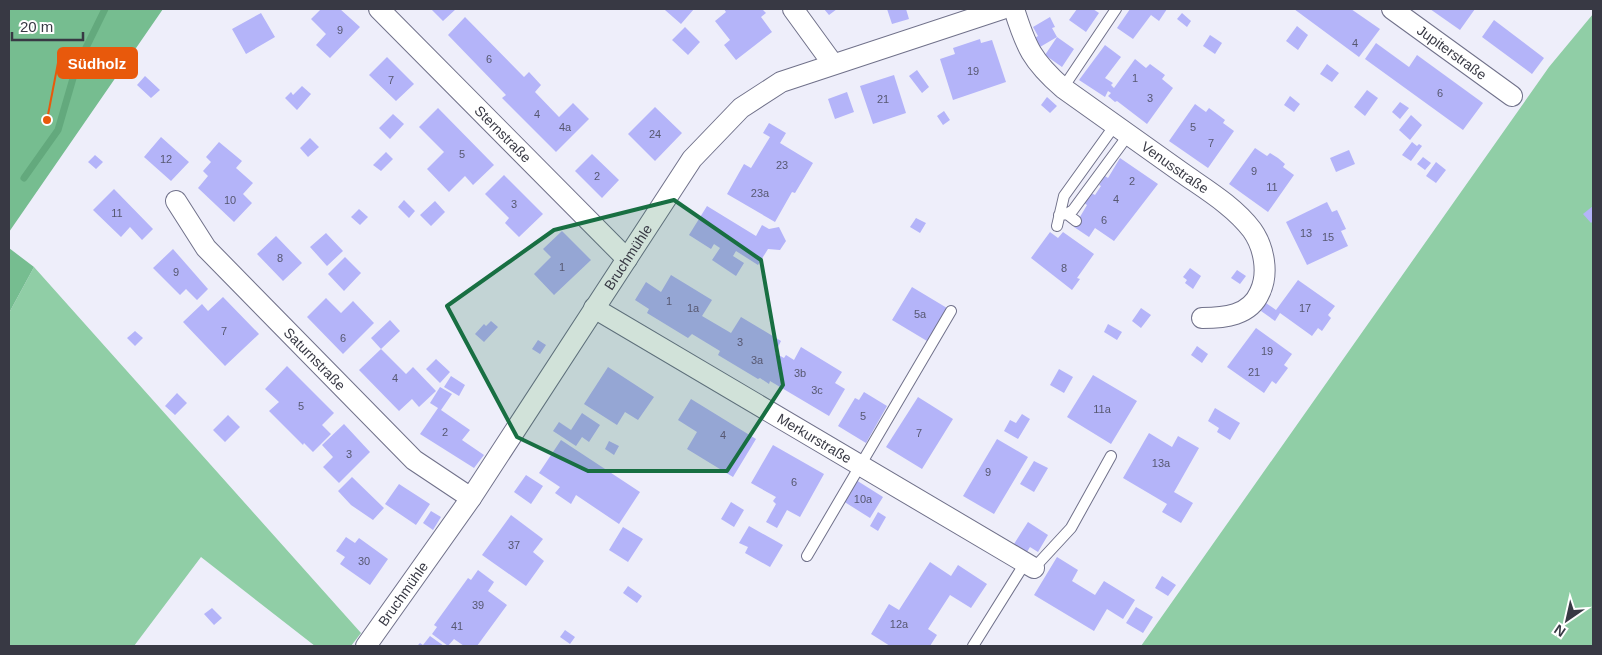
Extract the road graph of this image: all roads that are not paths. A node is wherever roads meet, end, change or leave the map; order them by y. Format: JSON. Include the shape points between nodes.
{"nodes":[{"id":1,"x":379,"y":9,"type":"edge"},
{"id":2,"x":793,"y":9,"type":"edge"},
{"id":3,"x":1002,"y":9,"type":"edge"},
{"id":4,"x":1014,"y":9,"type":"edge"},
{"id":5,"x":1116,"y":9,"type":"edge"},
{"id":6,"x":1392,"y":9,"type":"edge"},
{"id":7,"x":833,"y":64,"type":"junction"},
{"id":8,"x":1063,"y":88,"type":"junction"},
{"id":9,"x":1512,"y":96,"type":"dead end"},
{"id":10,"x":1122,"y":130,"type":"junction"},
{"id":11,"x":176,"y":201,"type":"dead end"},
{"id":12,"x":1061,"y":218,"type":"junction"},
{"id":13,"x":1076,"y":221,"type":"dead end"},
{"id":14,"x":627,"y":259,"type":"junction"},
{"id":15,"x":594,"y":308,"type":"junction"},
{"id":16,"x":951,"y":311,"type":"dead end"},
{"id":17,"x":1202,"y":318,"type":"dead end"},
{"id":18,"x":1111,"y":456,"type":"dead end"},
{"id":19,"x":860,"y":465,"type":"junction"},
{"id":20,"x":471,"y":498,"type":"junction"},
{"id":21,"x":807,"y":556,"type":"dead end"},
{"id":22,"x":1030,"y":566,"type":"junction"},
{"id":23,"x":366,"y":646,"type":"edge"},
{"id":24,"x":973,"y":646,"type":"edge"}],
"edges":[{"from":1,"to":14,"type":"street","name":"Sternstraße"},
{"from":2,"to":7,"type":"street"},
{"from":3,"to":7,"type":"street","name":"Bruchmühle"},
{"from":4,"to":8,"type":"street","name":"Venusstraße","via":[[1025,44],[1042,69]]},
{"from":5,"to":8,"type":"lane"},
{"from":6,"to":9,"type":"street","name":"Jupiterstraße"},
{"from":7,"to":14,"type":"street","name":"Bruchmühle","via":[[780,82],[741,108],[692,159]]},
{"from":8,"to":10,"type":"street","name":"Venusstraße"},
{"from":10,"to":12,"type":"lane","via":[[1073,210]]},
{"from":10,"to":12,"type":"lane","via":[[1064,196]]},
{"from":10,"to":17,"type":"street","name":"Venusstraße","via":[[1235,213],[1252,231],[1260,247],[1265,264],[1264,279],[1260,293],[1251,305],[1235,315]]},
{"from":11,"to":20,"type":"street","name":"Saturnstraße","via":[[206,248],[414,460]]},
{"from":12,"to":13,"type":"lane"},
{"from":14,"to":15,"type":"street","name":"Bruchmühle"},
{"from":15,"to":19,"type":"street","name":"Merkurstraße"},
{"from":15,"to":20,"type":"street","name":"Bruchmühle"},
{"from":16,"to":19,"type":"lane"},
{"from":18,"to":22,"type":"lane","via":[[1071,528]]},
{"from":19,"to":21,"type":"lane"},
{"from":19,"to":22,"type":"street","name":"Merkurstraße"},
{"from":20,"to":23,"type":"street","name":"Bruchmühle"},
{"from":22,"to":24,"type":"lane"}]}
